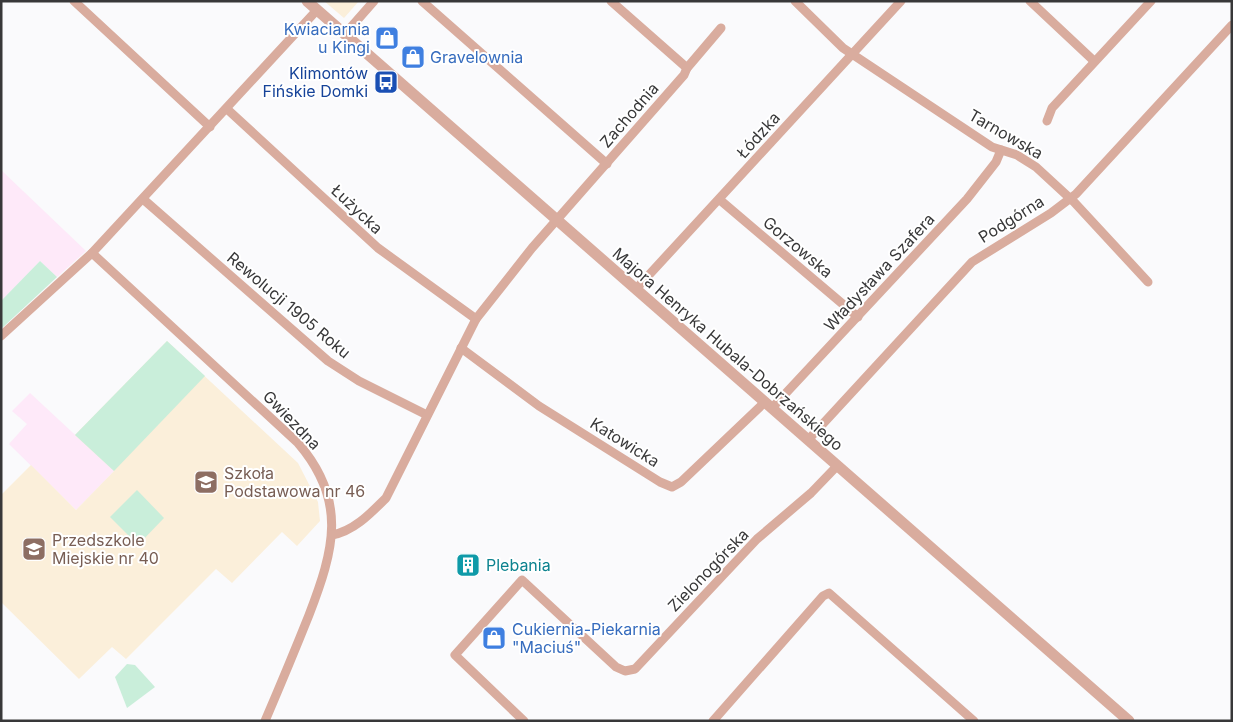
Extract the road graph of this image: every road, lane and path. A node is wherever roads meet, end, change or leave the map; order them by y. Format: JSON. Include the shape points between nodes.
{"nodes":[{"id":1,"x":74,"y":1,"type":"edge"},
{"id":2,"x":307,"y":1,"type":"edge"},
{"id":3,"x":374,"y":1,"type":"edge"},
{"id":4,"x":422,"y":1,"type":"edge"},
{"id":5,"x":611,"y":1,"type":"edge"},
{"id":6,"x":796,"y":1,"type":"edge"},
{"id":7,"x":901,"y":1,"type":"edge"},
{"id":8,"x":1030,"y":1,"type":"edge"},
{"id":9,"x":1151,"y":1,"type":"edge"},
{"id":10,"x":317,"y":10,"type":"junction"},
{"id":11,"x":1232,"y":25,"type":"edge"},
{"id":12,"x":722,"y":28,"type":"dead end"},
{"id":13,"x":345,"y":34,"type":"junction"},
{"id":14,"x":852,"y":53,"type":"junction"},
{"id":15,"x":1094,"y":61,"type":"junction"},
{"id":16,"x":687,"y":68,"type":"junction"},
{"id":17,"x":227,"y":109,"type":"junction"},
{"id":18,"x":1048,"y":121,"type":"dead end"},
{"id":19,"x":210,"y":127,"type":"junction"},
{"id":20,"x":1001,"y":150,"type":"junction"},
{"id":21,"x":607,"y":164,"type":"junction"},
{"id":22,"x":143,"y":199,"type":"junction"},
{"id":23,"x":1070,"y":199,"type":"junction"},
{"id":24,"x":720,"y":200,"type":"junction"},
{"id":25,"x":557,"y":221,"type":"junction"},
{"id":26,"x":92,"y":253,"type":"junction"},
{"id":27,"x":1148,"y":282,"type":"dead end"},
{"id":28,"x":636,"y":289,"type":"junction"},
{"id":29,"x":858,"y":317,"type":"junction"},
{"id":30,"x":476,"y":319,"type":"junction"},
{"id":31,"x":1,"y":336,"type":"edge"},
{"id":32,"x":461,"y":348,"type":"junction"},
{"id":33,"x":768,"y":405,"type":"junction"},
{"id":34,"x":427,"y":415,"type":"junction"},
{"id":35,"x":808,"y":440,"type":"junction"},
{"id":36,"x":837,"y":466,"type":"junction"},
{"id":37,"x":332,"y":535,"type":"junction"},
{"id":38,"x":264,"y":721,"type":"edge"},
{"id":39,"x":524,"y":721,"type":"edge"},
{"id":40,"x":713,"y":721,"type":"edge"},
{"id":41,"x":974,"y":721,"type":"edge"},
{"id":42,"x":1129,"y":721,"type":"edge"}],
"edges":[{"from":1,"to":19,"type":"street"},
{"from":2,"to":10,"type":"street","name":"Majora Henryka Hubala-Dobrzańskiego"},
{"from":3,"to":13,"type":"street"},
{"from":4,"to":21,"type":"street"},
{"from":5,"to":16,"type":"street"},
{"from":6,"to":14,"type":"street","name":"Tarnowska"},
{"from":7,"to":14,"type":"street","name":"Łódzka"},
{"from":8,"to":15,"type":"street"},
{"from":9,"to":15,"type":"street"},
{"from":10,"to":13,"type":"street","name":"Majora Henryka Hubala-Dobrzańskiego"},
{"from":10,"to":17,"type":"street"},
{"from":11,"to":23,"type":"street","name":"Podgórna"},
{"from":12,"to":16,"type":"street","name":"Zachodnia"},
{"from":13,"to":25,"type":"street","name":"Majora Henryka Hubala-Dobrzańskiego"},
{"from":14,"to":20,"type":"street","name":"Tarnowska"},
{"from":14,"to":24,"type":"street","name":"Łódzka"},
{"from":15,"to":18,"type":"street","via":[[1052,108]]},
{"from":16,"to":21,"type":"street","name":"Zachodnia"},
{"from":17,"to":19,"type":"street"},
{"from":17,"to":30,"type":"street","name":"Łużycka","via":[[378,248]]},
{"from":19,"to":22,"type":"street"},
{"from":20,"to":23,"type":"street","name":"Tarnowska","via":[[1032,164]]},
{"from":20,"to":29,"type":"street","name":"Władysława Szafera","via":[[996,162],[967,199]]},
{"from":21,"to":25,"type":"street","name":"Zachodnia"},
{"from":22,"to":26,"type":"street"},
{"from":22,"to":34,"type":"street","name":"Rewolucji 1905 Roku","via":[[328,361],[359,381]]},
{"from":23,"to":27,"type":"street","name":"Tarnowska"},
{"from":23,"to":35,"type":"street","name":"Podgórna","via":[[972,262]]},
{"from":24,"to":28,"type":"street","name":"Łódzka"},
{"from":24,"to":29,"type":"street","name":"Gorzowska"},
{"from":25,"to":28,"type":"street","name":"Majora Henryka Hubala-Dobrzańskiego"},
{"from":25,"to":30,"type":"street","name":"Zachodnia"},
{"from":26,"to":31,"type":"street"},
{"from":26,"to":37,"type":"street","name":"Gwiezdna","via":[[309,456],[331,505]]},
{"from":28,"to":33,"type":"street","name":"Majora Henryka Hubala-Dobrzańskiego"},
{"from":29,"to":33,"type":"street","name":"Władysława Szafera"},
{"from":30,"to":32,"type":"street","name":"Zachodnia"},
{"from":32,"to":33,"type":"street","name":"Katowicka","via":[[539,406],[672,487]]},
{"from":32,"to":34,"type":"street","name":"Zachodnia"},
{"from":33,"to":35,"type":"street","name":"Majora Henryka Hubala-Dobrzańskiego"},
{"from":34,"to":37,"type":"street","name":"Zachodnia","via":[[386,498],[362,521]]},
{"from":35,"to":36,"type":"street","name":"Majora Henryka Hubala-Dobrzańskiego"},
{"from":36,"to":39,"type":"street","name":"Zielonogórska","via":[[812,493],[757,539],[635,669],[625,671],[616,666],[522,580],[455,655]]},
{"from":36,"to":42,"type":"street","name":"Majora Henryka Hubala-Dobrzańskiego"},
{"from":37,"to":38,"type":"street","name":"Gwiezdna","via":[[322,582]]},
{"from":40,"to":41,"type":"street","via":[[829,593]]}]}
